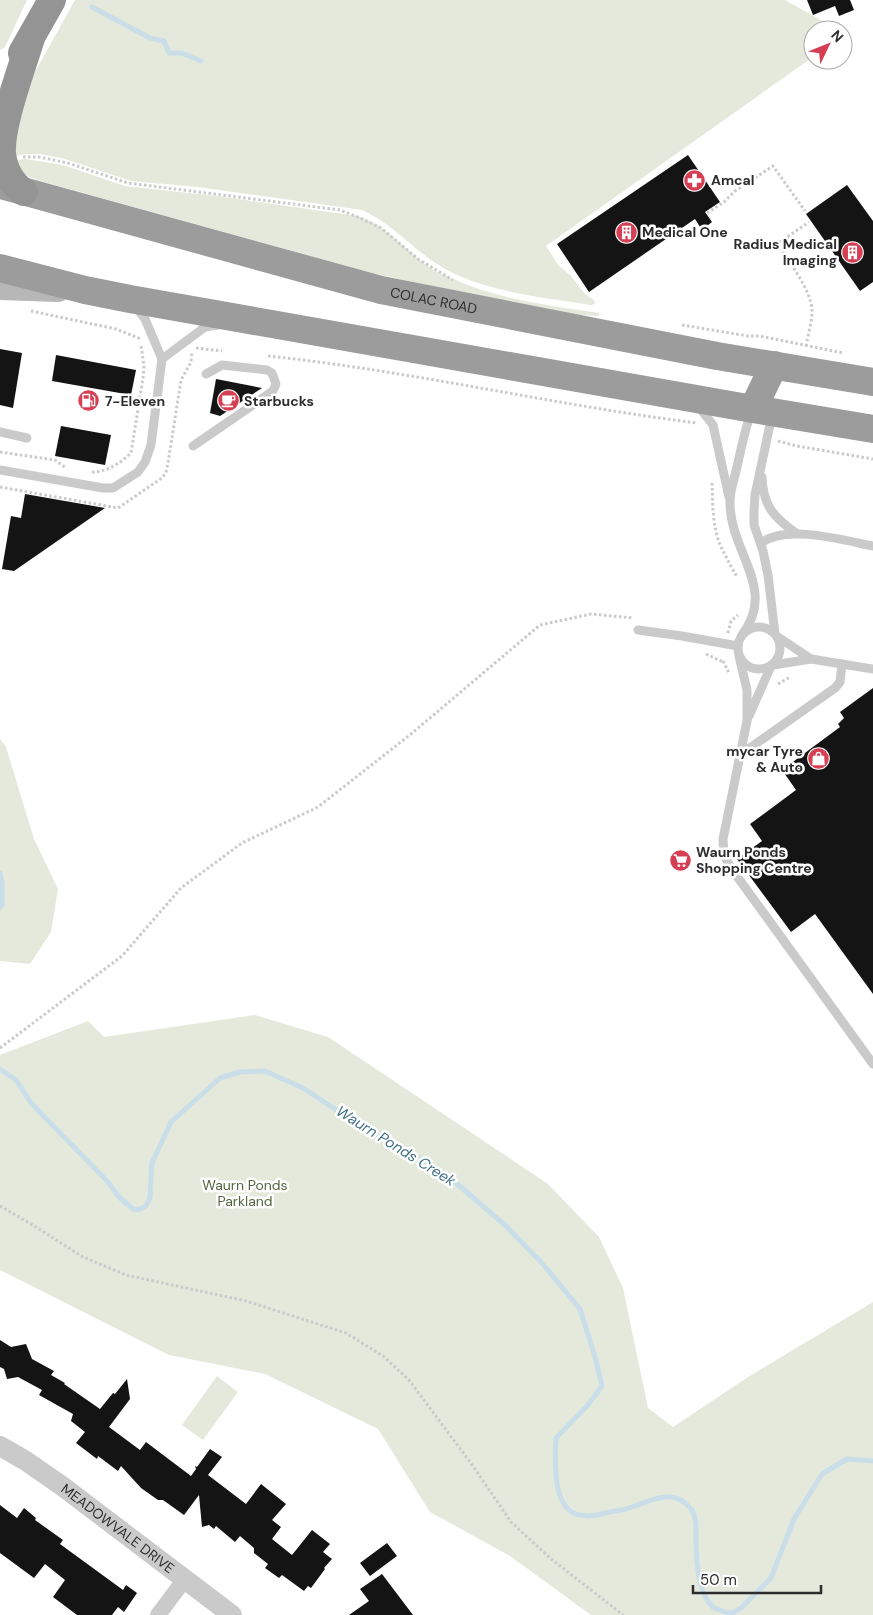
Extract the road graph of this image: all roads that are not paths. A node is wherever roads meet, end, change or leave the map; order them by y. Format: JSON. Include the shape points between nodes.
{"nodes":[{"id":1,"x":52,"y":0,"type":"edge"},
{"id":2,"x":31,"y":38,"type":"junction"},
{"id":3,"x":0,"y":91,"type":"edge"},
{"id":4,"x":9,"y":179,"type":"edge"},
{"id":5,"x":0,"y":268,"type":"edge"},
{"id":6,"x":0,"y":288,"type":"edge"},
{"id":7,"x":85,"y":290,"type":"junction"},
{"id":8,"x":130,"y":299,"type":"junction"},
{"id":9,"x":244,"y":319,"type":"junction"},
{"id":10,"x":162,"y":359,"type":"junction"},
{"id":11,"x":774,"y":365,"type":"junction"},
{"id":12,"x":206,"y":374,"type":"dead end"},
{"id":13,"x":873,"y":382,"type":"edge"},
{"id":14,"x":693,"y":411,"type":"junction"},
{"id":15,"x":764,"y":420,"type":"junction"},
{"id":16,"x":873,"y":429,"type":"edge"},
{"id":17,"x":0,"y":432,"type":"edge"},
{"id":18,"x":27,"y":438,"type":"dead end"},
{"id":19,"x":193,"y":446,"type":"dead end"},
{"id":20,"x":762,"y":468,"type":"junction"},
{"id":21,"x":0,"y":470,"type":"edge"},
{"id":22,"x":730,"y":500,"type":"junction"},
{"id":23,"x":796,"y":533,"type":"junction"},
{"id":24,"x":761,"y":543,"type":"junction"},
{"id":25,"x":873,"y":546,"type":"edge"},
{"id":26,"x":638,"y":630,"type":"dead end"},
{"id":27,"x":742,"y":636,"type":"junction"},
{"id":28,"x":776,"y":636,"type":"junction"},
{"id":29,"x":739,"y":651,"type":"junction"},
{"id":30,"x":811,"y":659,"type":"junction"},
{"id":31,"x":842,"y":664,"type":"junction"},
{"id":32,"x":772,"y":666,"type":"junction"},
{"id":33,"x":873,"y":669,"type":"edge"},
{"id":34,"x":746,"y":721,"type":"junction"},
{"id":35,"x":740,"y":755,"type":"junction"},
{"id":36,"x":873,"y":1064,"type":"edge"},
{"id":37,"x":0,"y":1446,"type":"edge"},
{"id":38,"x":185,"y":1579,"type":"junction"},
{"id":39,"x":158,"y":1615,"type":"edge"},
{"id":40,"x":232,"y":1615,"type":"edge"}],
"edges":[{"from":1,"to":2,"type":"highway"},
{"from":2,"to":3,"type":"highway"},
{"from":2,"to":4,"type":"highway","via":[[3,142]]},
{"from":4,"to":11,"type":"highway","name":"COLAC ROAD","via":[[381,290]]},
{"from":5,"to":7,"type":"highway"},
{"from":6,"to":7,"type":"main road"},
{"from":7,"to":8,"type":"highway"},
{"from":8,"to":9,"type":"highway"},
{"from":8,"to":10,"type":"lane","via":[[145,319]]},
{"from":9,"to":10,"type":"lane","via":[[205,328]]},
{"from":9,"to":14,"type":"highway"},
{"from":10,"to":21,"type":"lane","via":[[151,445],[145,462],[128,480],[114,488],[103,488]]},
{"from":11,"to":13,"type":"highway","name":"COLAC ROAD"},
{"from":11,"to":15,"type":"highway"},
{"from":12,"to":19,"type":"lane","via":[[222,365],[267,370],[272,373],[276,384],[273,391]]},
{"from":14,"to":15,"type":"highway"},
{"from":14,"to":22,"type":"lane","via":[[706,414],[713,425]]},
{"from":15,"to":16,"type":"highway"},
{"from":15,"to":20,"type":"lane"},
{"from":15,"to":22,"type":"lane","via":[[745,431]]},
{"from":17,"to":18,"type":"lane"},
{"from":20,"to":23,"type":"lane","via":[[764,495],[769,508]]},
{"from":20,"to":24,"type":"lane","via":[[754,511],[754,525]]},
{"from":22,"to":27,"type":"lane","via":[[738,545],[756,594],[753,618]]},
{"from":23,"to":24,"type":"lane","via":[[773,536]]},
{"from":23,"to":25,"type":"lane"},
{"from":24,"to":28,"type":"lane"},
{"from":26,"to":29,"type":"lane","via":[[682,636]]},
{"from":27,"to":28,"type":"lane","via":[[761,627]]},
{"from":27,"to":29,"type":"lane"},
{"from":28,"to":30,"type":"lane"},
{"from":28,"to":32,"type":"lane","via":[[780,652]]},
{"from":29,"to":32,"type":"lane","via":[[746,665],[752,669]]},
{"from":29,"to":34,"type":"lane","via":[[746,686]]},
{"from":30,"to":31,"type":"lane"},
{"from":30,"to":32,"type":"lane"},
{"from":31,"to":33,"type":"lane"},
{"from":31,"to":35,"type":"lane","via":[[840,682],[835,688]]},
{"from":32,"to":34,"type":"lane"},
{"from":34,"to":35,"type":"lane"},
{"from":35,"to":36,"type":"lane","via":[[723,839],[725,857]]},
{"from":37,"to":38,"type":"street","name":"MEADOWVALE DRIVE","via":[[62,1486]]},
{"from":38,"to":39,"type":"street"},
{"from":38,"to":40,"type":"street","name":"MEADOWVALE DRIVE"}]}
